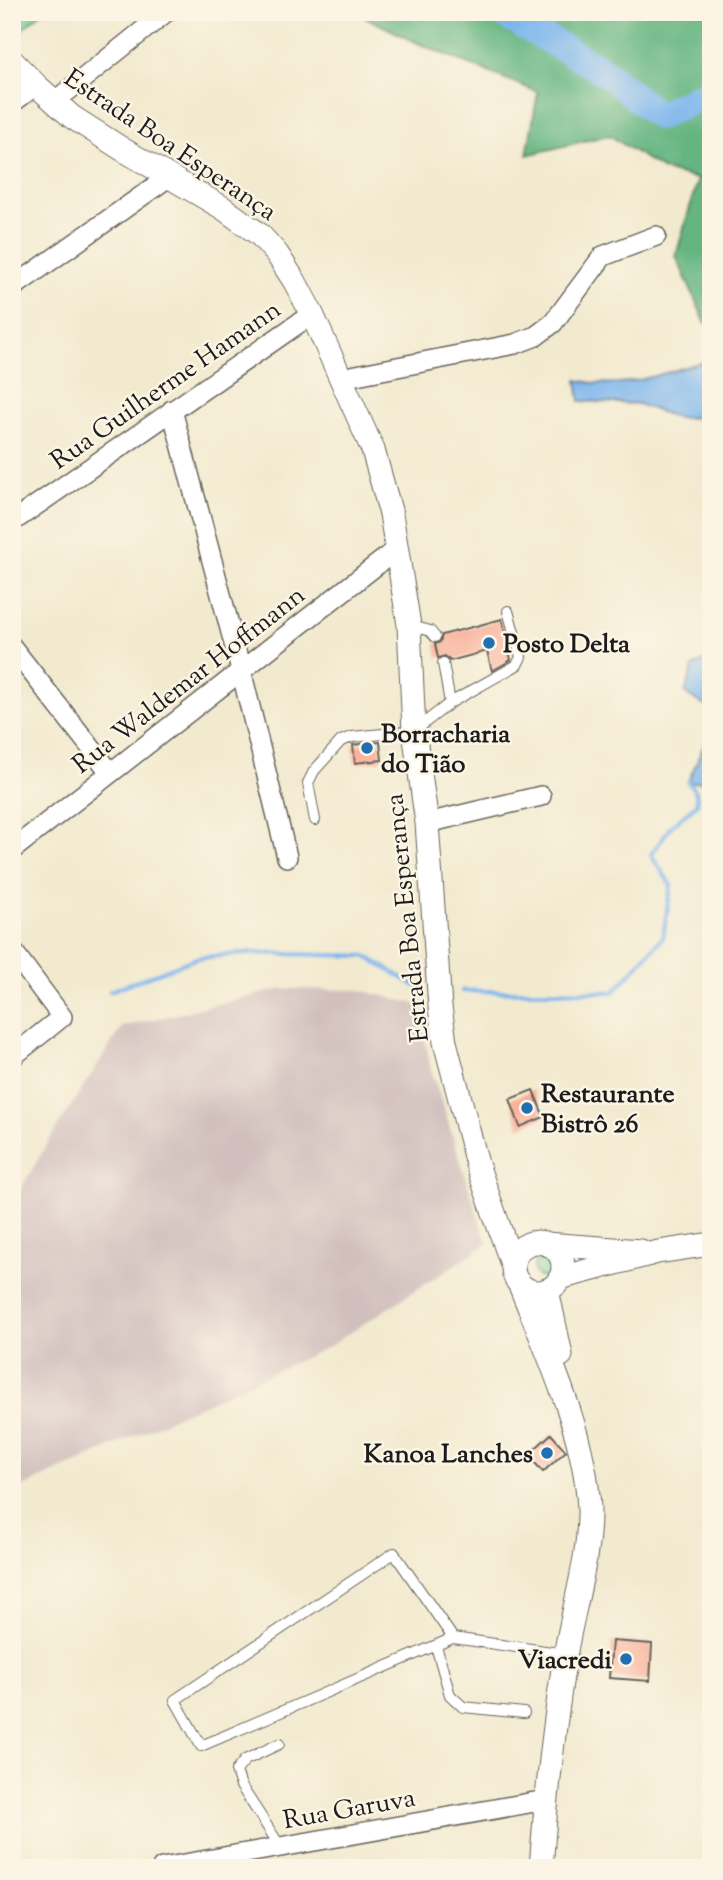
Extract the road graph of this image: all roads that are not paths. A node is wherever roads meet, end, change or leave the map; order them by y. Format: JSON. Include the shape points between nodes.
{"nodes":[{"id":1,"x":166,"y":12,"type":"edge"},
{"id":2,"x":12,"y":61,"type":"edge"},
{"id":3,"x":36,"y":85,"type":"junction"},
{"id":4,"x":54,"y":102,"type":"junction"},
{"id":5,"x":12,"y":103,"type":"edge"},
{"id":6,"x":170,"y":176,"type":"junction"},
{"id":7,"x":656,"y":236,"type":"dead end"},
{"id":8,"x":12,"y":288,"type":"edge"},
{"id":9,"x":313,"y":314,"type":"junction"},
{"id":10,"x":341,"y":378,"type":"junction"},
{"id":11,"x":172,"y":410,"type":"junction"},
{"id":12,"x":12,"y":523,"type":"edge"},
{"id":13,"x":397,"y":549,"type":"junction"},
{"id":14,"x":508,"y":611,"type":"dead end"},
{"id":15,"x":408,"y":625,"type":"junction"},
{"id":16,"x":435,"y":637,"type":"dead end"},
{"id":17,"x":12,"y":647,"type":"edge"},
{"id":18,"x":443,"y":663,"type":"dead end"},
{"id":19,"x":241,"y":670,"type":"junction"},
{"id":20,"x":450,"y":703,"type":"junction"},
{"id":21,"x":414,"y":731,"type":"junction"},
{"id":22,"x":110,"y":772,"type":"junction"},
{"id":23,"x":541,"y":796,"type":"dead end"},
{"id":24,"x":315,"y":820,"type":"dead end"},
{"id":25,"x":427,"y":823,"type":"junction"},
{"id":26,"x":12,"y":850,"type":"edge"},
{"id":27,"x":287,"y":857,"type":"dead end"},
{"id":28,"x":12,"y":950,"type":"edge"},
{"id":29,"x":12,"y":1056,"type":"edge"},
{"id":30,"x":493,"y":1214,"type":"junction"},
{"id":31,"x":537,"y":1244,"type":"junction"},
{"id":32,"x":711,"y":1244,"type":"edge"},
{"id":33,"x":658,"y":1252,"type":"junction"},
{"id":34,"x":517,"y":1276,"type":"junction"},
{"id":35,"x":554,"y":1284,"type":"junction"},
{"id":36,"x":453,"y":1638,"type":"junction"},
{"id":37,"x":436,"y":1646,"type":"junction"},
{"id":38,"x":566,"y":1654,"type":"junction"},
{"id":39,"x":524,"y":1713,"type":"dead end"},
{"id":40,"x":279,"y":1744,"type":"dead end"},
{"id":41,"x":546,"y":1800,"type":"junction"},
{"id":42,"x":280,"y":1846,"type":"junction"},
{"id":43,"x":162,"y":1868,"type":"edge"},
{"id":44,"x":541,"y":1868,"type":"edge"},
{"id":45,"x":554,"y":1868,"type":"edge"}],
"edges":[{"from":1,"to":4,"type":"street"},
{"from":2,"to":3,"type":"street","name":"Estrada Boa Esperança"},
{"from":3,"to":4,"type":"street","name":"Estrada Boa Esperança"},
{"from":3,"to":5,"type":"street"},
{"from":4,"to":6,"type":"street","name":"Estrada Boa Esperança","via":[[94,132]]},
{"from":6,"to":8,"type":"street"},
{"from":6,"to":9,"type":"street","name":"Estrada Boa Esperança","via":[[260,234]]},
{"from":7,"to":10,"type":"street","via":[[603,256],[553,323],[536,336]]},
{"from":9,"to":10,"type":"street","name":"Estrada Boa Esperança"},
{"from":9,"to":11,"type":"street","name":"Rua Guilherme Hamann"},
{"from":10,"to":13,"type":"street","name":"Estrada Boa Esperança","via":[[373,450]]},
{"from":11,"to":12,"type":"street","name":"Rua Guilherme Hamann"},
{"from":11,"to":19,"type":"street"},
{"from":13,"to":15,"type":"street","name":"Estrada Boa Esperança"},
{"from":13,"to":19,"type":"street","name":"Rua Waldemar Hoffmann"},
{"from":14,"to":20,"type":"lane","via":[[520,660],[504,674]]},
{"from":15,"to":16,"type":"lane"},
{"from":15,"to":21,"type":"street","name":"Estrada Boa Esperança"},
{"from":17,"to":22,"type":"street"},
{"from":18,"to":20,"type":"lane"},
{"from":19,"to":22,"type":"street","name":"Rua Waldemar Hoffmann"},
{"from":19,"to":27,"type":"street"},
{"from":20,"to":21,"type":"lane"},
{"from":21,"to":24,"type":"lane","via":[[352,737],[335,747],[308,783]]},
{"from":21,"to":25,"type":"street","name":"Estrada Boa Esperança"},
{"from":22,"to":26,"type":"street","name":"Rua Waldemar Hoffmann"},
{"from":23,"to":25,"type":"street"},
{"from":25,"to":30,"type":"street","name":"Estrada Boa Esperança","via":[[445,1042]]},
{"from":28,"to":29,"type":"street","via":[[62,1017]]},
{"from":30,"to":31,"type":"street"},
{"from":30,"to":34,"type":"street","name":"Estrada Boa Esperança"},
{"from":31,"to":33,"type":"street"},
{"from":31,"to":34,"type":"street","via":[[517,1254]]},
{"from":31,"to":35,"type":"street","via":[[559,1254],[562,1262]]},
{"from":32,"to":33,"type":"street"},
{"from":33,"to":35,"type":"street"},
{"from":34,"to":35,"type":"street","via":[[533,1292]]},
{"from":34,"to":38,"type":"street","name":"Estrada Boa Esperança","via":[[576,1435],[586,1485],[585,1548]]},
{"from":35,"to":45,"type":"street","via":[[559,1349],[593,1454],[600,1512],[561,1767]]},
{"from":36,"to":37,"type":"lane"},
{"from":36,"to":37,"type":"lane","via":[[394,1553],[175,1700],[201,1746]]},
{"from":36,"to":38,"type":"lane"},
{"from":37,"to":39,"type":"lane","via":[[450,1695],[463,1707]]},
{"from":38,"to":41,"type":"street","name":"Estrada Boa Esperança"},
{"from":40,"to":42,"type":"lane","via":[[245,1760],[236,1771]]},
{"from":41,"to":42,"type":"street","name":"Rua Garuva"},
{"from":41,"to":44,"type":"street","name":"Estrada Boa Esperança"},
{"from":42,"to":43,"type":"street","name":"Rua Garuva"}]}
